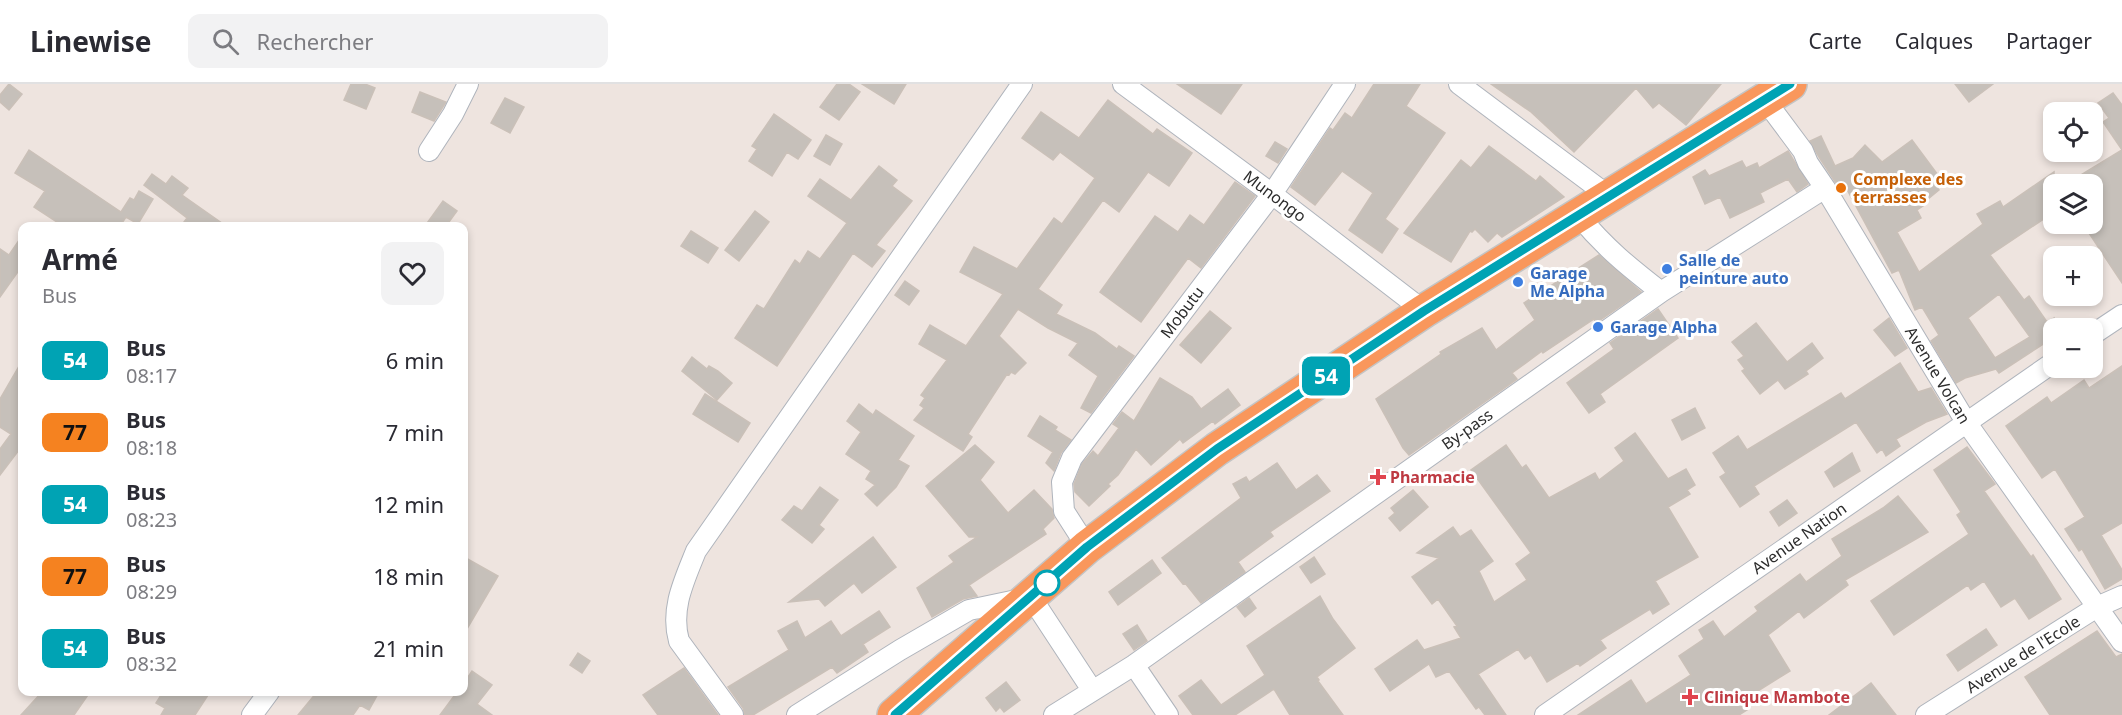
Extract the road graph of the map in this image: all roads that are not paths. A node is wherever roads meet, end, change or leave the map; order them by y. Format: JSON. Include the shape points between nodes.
{"nodes":[{"id":1,"x":468,"y":84,"type":"edge"},
{"id":2,"x":1022,"y":84,"type":"edge"},
{"id":3,"x":1123,"y":84,"type":"edge"},
{"id":4,"x":1345,"y":84,"type":"edge"},
{"id":5,"x":1458,"y":84,"type":"edge"},
{"id":6,"x":1778,"y":92,"type":"edge"},
{"id":7,"x":429,"y":151,"type":"dead end"},
{"id":8,"x":1825,"y":188,"type":"junction"},
{"id":9,"x":1272,"y":194,"type":"junction"},
{"id":10,"x":1610,"y":197,"type":"junction"},
{"id":11,"x":1579,"y":216,"type":"junction"},
{"id":12,"x":1660,"y":292,"type":"junction"},
{"id":13,"x":1424,"y":311,"type":"junction"},
{"id":14,"x":2122,"y":315,"type":"edge"},
{"id":15,"x":2103,"y":328,"type":"edge"},
{"id":16,"x":2043,"y":370,"type":"edge"},
{"id":17,"x":1966,"y":422,"type":"junction"},
{"id":18,"x":1087,"y":547,"type":"junction"},
{"id":19,"x":2122,"y":596,"type":"edge"},
{"id":20,"x":1031,"y":597,"type":"junction"},
{"id":21,"x":2097,"y":607,"type":"junction"},
{"id":22,"x":2122,"y":642,"type":"edge"},
{"id":23,"x":1134,"y":665,"type":"junction"},
{"id":24,"x":1092,"y":690,"type":"junction"},
{"id":25,"x":266,"y":696,"type":"edge"},
{"id":26,"x":252,"y":715,"type":"edge"},
{"id":27,"x":733,"y":715,"type":"edge"},
{"id":28,"x":797,"y":715,"type":"edge"},
{"id":29,"x":894,"y":715,"type":"edge"},
{"id":30,"x":1054,"y":715,"type":"edge"},
{"id":31,"x":1168,"y":715,"type":"edge"},
{"id":32,"x":1545,"y":715,"type":"edge"},
{"id":33,"x":1926,"y":715,"type":"edge"}],
"edges":[{"from":1,"to":7,"type":"street"},
{"from":2,"to":27,"type":"street","via":[[696,551],[681,588],[676,628],[679,641]]},
{"from":3,"to":9,"type":"street","name":"Munongo"},
{"from":4,"to":9,"type":"street","name":"Mobutu"},
{"from":5,"to":10,"type":"street"},
{"from":6,"to":8,"type":"street","name":"Avenue Volcan","via":[[1808,163]]},
{"from":6,"to":10,"type":"highway"},
{"from":8,"to":12,"type":"street","name":"By-pass"},
{"from":8,"to":17,"type":"street","name":"Avenue Volcan"},
{"from":9,"to":13,"type":"street","name":"Munongo"},
{"from":9,"to":18,"type":"street","name":"Mobutu","via":[[1072,458],[1062,482],[1064,512]]},
{"from":10,"to":11,"type":"highway"},
{"from":11,"to":12,"type":"street","via":[[1616,257]]},
{"from":11,"to":13,"type":"highway"},
{"from":12,"to":23,"type":"street","name":"By-pass"},
{"from":13,"to":18,"type":"highway","via":[[1217,449]]},
{"from":14,"to":15,"type":"street"},
{"from":16,"to":17,"type":"street","name":"Avenue Nation"},
{"from":17,"to":21,"type":"street","name":"Avenue Volcan"},
{"from":17,"to":32,"type":"street","name":"Avenue Nation"},
{"from":18,"to":20,"type":"highway"},
{"from":19,"to":21,"type":"street","name":"Avenue de l'Ecole"},
{"from":20,"to":24,"type":"street"},
{"from":20,"to":28,"type":"street","via":[[969,610]]},
{"from":20,"to":29,"type":"highway"},
{"from":21,"to":22,"type":"street","name":"Avenue Volcan"},
{"from":21,"to":33,"type":"street","name":"Avenue de l'Ecole"},
{"from":23,"to":24,"type":"street","name":"By-pass"},
{"from":23,"to":31,"type":"street"},
{"from":24,"to":30,"type":"street","name":"By-pass"},
{"from":25,"to":26,"type":"street"}]}
